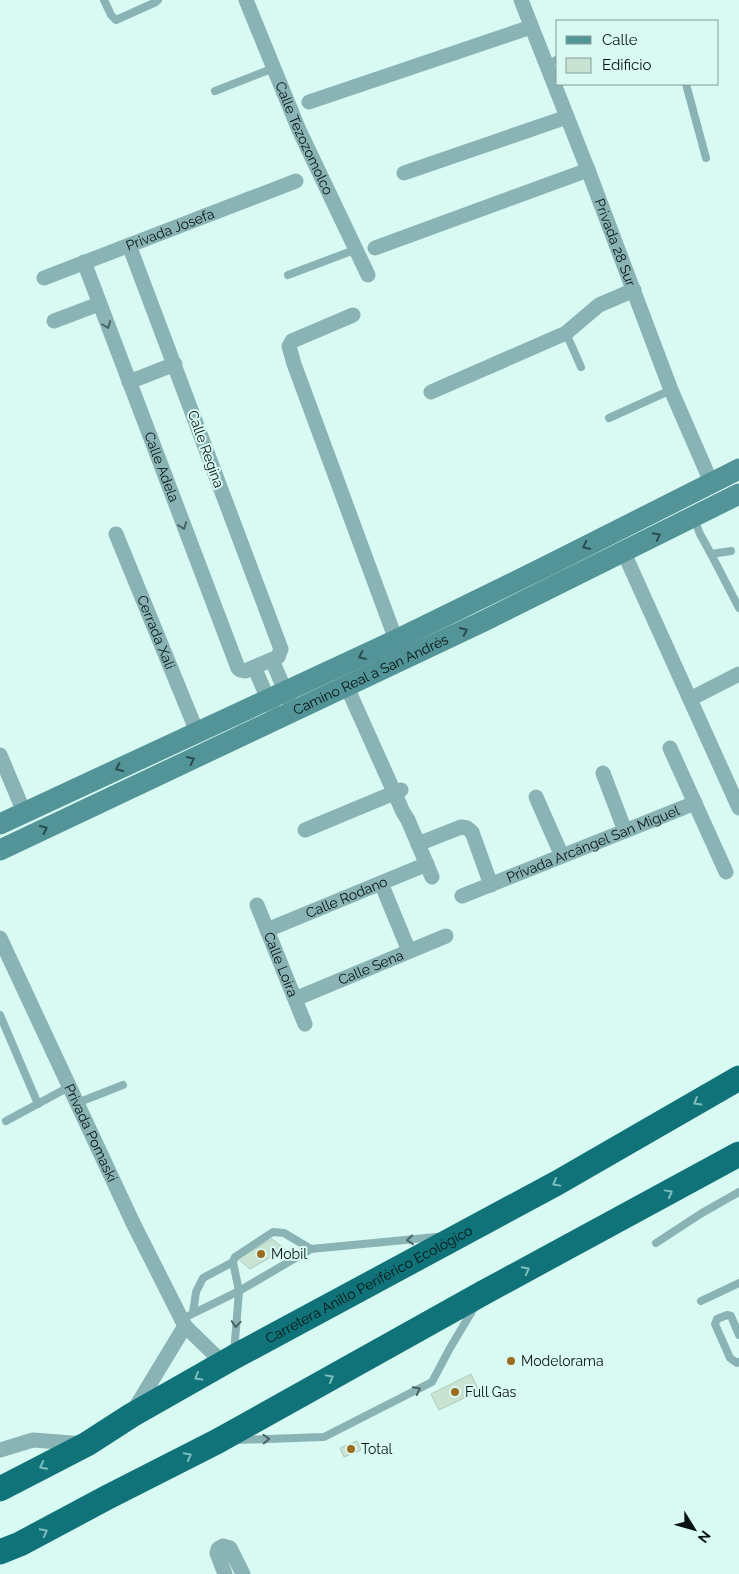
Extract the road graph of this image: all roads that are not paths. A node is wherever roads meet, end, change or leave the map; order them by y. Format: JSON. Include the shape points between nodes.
{"nodes":[{"id":1,"x":104,"y":0,"type":"edge"},
{"id":2,"x":158,"y":0,"type":"edge"},
{"id":3,"x":246,"y":0,"type":"edge"},
{"id":4,"x":521,"y":0,"type":"edge"},
{"id":5,"x":532,"y":27,"type":"junction"},
{"id":6,"x":552,"y":62,"type":"edge"},
{"id":7,"x":274,"y":68,"type":"junction"},
{"id":8,"x":556,"y":77,"type":"edge"},
{"id":9,"x":558,"y":85,"type":"edge"},
{"id":10,"x":686,"y":85,"type":"edge"},
{"id":11,"x":215,"y":91,"type":"dead end"},
{"id":12,"x":309,"y":102,"type":"dead end"},
{"id":13,"x":567,"y":117,"type":"junction"},
{"id":14,"x":706,"y":158,"type":"dead end"},
{"id":15,"x":588,"y":170,"type":"junction"},
{"id":16,"x":404,"y":173,"type":"dead end"},
{"id":17,"x":296,"y":180,"type":"dead end"},
{"id":18,"x":129,"y":245,"type":"junction"},
{"id":19,"x":376,"y":248,"type":"dead end"},
{"id":20,"x":357,"y":249,"type":"junction"},
{"id":21,"x":84,"y":262,"type":"junction"},
{"id":22,"x":288,"y":275,"type":"dead end"},
{"id":23,"x":368,"y":275,"type":"dead end"},
{"id":24,"x":44,"y":278,"type":"dead end"},
{"id":25,"x":634,"y":290,"type":"junction"},
{"id":26,"x":99,"y":304,"type":"junction"},
{"id":27,"x":353,"y":315,"type":"dead end"},
{"id":28,"x":54,"y":321,"type":"dead end"},
{"id":29,"x":566,"y":333,"type":"junction"},
{"id":30,"x":174,"y":364,"type":"junction"},
{"id":31,"x":581,"y":368,"type":"dead end"},
{"id":32,"x":129,"y":382,"type":"junction"},
{"id":33,"x":671,"y":390,"type":"junction"},
{"id":34,"x":431,"y":392,"type":"dead end"},
{"id":35,"x":609,"y":418,"type":"dead end"},
{"id":36,"x":739,"y":468,"type":"edge"},
{"id":37,"x":711,"y":482,"type":"junction"},
{"id":38,"x":739,"y":494,"type":"edge"},
{"id":39,"x":694,"y":517,"type":"junction"},
{"id":40,"x":116,"y":534,"type":"dead end"},
{"id":41,"x":731,"y":551,"type":"dead end"},
{"id":42,"x":624,"y":552,"type":"junction"},
{"id":43,"x":710,"y":554,"type":"junction"},
{"id":44,"x":739,"y":608,"type":"edge"},
{"id":45,"x":396,"y":640,"type":"junction"},
{"id":46,"x":276,"y":657,"type":"junction"},
{"id":47,"x":247,"y":669,"type":"junction"},
{"id":48,"x":739,"y":674,"type":"edge"},
{"id":49,"x":350,"y":685,"type":"junction"},
{"id":50,"x":277,"y":695,"type":"junction"},
{"id":51,"x":690,"y":699,"type":"junction"},
{"id":52,"x":285,"y":715,"type":"junction"},
{"id":53,"x":197,"y":732,"type":"junction"},
{"id":54,"x":670,"y":748,"type":"dead end"},
{"id":55,"x":0,"y":755,"type":"edge"},
{"id":56,"x":603,"y":772,"type":"dead end"},
{"id":57,"x":397,"y":791,"type":"junction"},
{"id":58,"x":536,"y":797,"type":"dead end"},
{"id":59,"x":695,"y":803,"type":"junction"},
{"id":60,"x":739,"y":808,"type":"edge"},
{"id":61,"x":24,"y":812,"type":"junction"},
{"id":62,"x":0,"y":824,"type":"edge"},
{"id":63,"x":305,"y":830,"type":"dead end"},
{"id":64,"x":625,"y":831,"type":"junction"},
{"id":65,"x":418,"y":844,"type":"junction"},
{"id":66,"x":0,"y":850,"type":"edge"},
{"id":67,"x":562,"y":856,"type":"junction"},
{"id":68,"x":726,"y":872,"type":"dead end"},
{"id":69,"x":381,"y":883,"type":"junction"},
{"id":70,"x":491,"y":884,"type":"junction"},
{"id":71,"x":462,"y":896,"type":"dead end"},
{"id":72,"x":257,"y":905,"type":"dead end"},
{"id":73,"x":267,"y":930,"type":"junction"},
{"id":74,"x":446,"y":936,"type":"dead end"},
{"id":75,"x":0,"y":938,"type":"edge"},
{"id":76,"x":409,"y":951,"type":"junction"},
{"id":77,"x":295,"y":999,"type":"junction"},
{"id":78,"x":0,"y":1015,"type":"edge"},
{"id":79,"x":305,"y":1024,"type":"dead end"},
{"id":80,"x":739,"y":1078,"type":"edge"},
{"id":81,"x":123,"y":1085,"type":"dead end"},
{"id":82,"x":70,"y":1087,"type":"junction"},
{"id":83,"x":77,"y":1103,"type":"junction"},
{"id":84,"x":38,"y":1104,"type":"junction"},
{"id":85,"x":6,"y":1121,"type":"dead end"},
{"id":86,"x":739,"y":1154,"type":"edge"},
{"id":87,"x":739,"y":1192,"type":"edge"},
{"id":88,"x":458,"y":1236,"type":"junction"},
{"id":89,"x":656,"y":1243,"type":"dead end"},
{"id":90,"x":311,"y":1249,"type":"junction"},
{"id":91,"x":233,"y":1262,"type":"junction"},
{"id":92,"x":739,"y":1283,"type":"edge"},
{"id":93,"x":239,"y":1290,"type":"junction"},
{"id":94,"x":483,"y":1293,"type":"junction"},
{"id":95,"x":701,"y":1301,"type":"dead end"},
{"id":96,"x":187,"y":1319,"type":"junction"},
{"id":97,"x":739,"y":1335,"type":"edge"},
{"id":98,"x":228,"y":1360,"type":"junction"},
{"id":99,"x":738,"y":1364,"type":"edge"},
{"id":100,"x":132,"y":1415,"type":"junction"},
{"id":101,"x":218,"y":1441,"type":"junction"},
{"id":102,"x":87,"y":1444,"type":"junction"},
{"id":103,"x":0,"y":1450,"type":"edge"},
{"id":104,"x":0,"y":1489,"type":"edge"},
{"id":105,"x":0,"y":1552,"type":"edge"},
{"id":106,"x":225,"y":1574,"type":"edge"},
{"id":107,"x":243,"y":1574,"type":"edge"}],
"edges":[{"from":1,"to":2,"type":"lane","via":[[116,20]]},
{"from":3,"to":7,"type":"street","name":"Calle Tezozomolco"},
{"from":4,"to":5,"type":"street","name":"Privada 28 Sur"},
{"from":5,"to":6,"type":"street","name":"Privada 28 Sur"},
{"from":5,"to":12,"type":"street"},
{"from":6,"to":8,"type":"street","name":"Privada 28 Sur"},
{"from":7,"to":11,"type":"lane"},
{"from":7,"to":20,"type":"street","name":"Calle Tezozomolco","via":[[299,130]]},
{"from":9,"to":13,"type":"street","name":"Privada 28 Sur"},
{"from":10,"to":14,"type":"lane"},
{"from":13,"to":15,"type":"street","name":"Privada 28 Sur"},
{"from":13,"to":16,"type":"street"},
{"from":15,"to":19,"type":"street"},
{"from":15,"to":25,"type":"street","name":"Privada 28 Sur"},
{"from":17,"to":18,"type":"street","name":"Privada Josefa"},
{"from":18,"to":21,"type":"street","name":"Privada Josefa"},
{"from":18,"to":30,"type":"street","name":"Calle Regina"},
{"from":20,"to":22,"type":"lane"},
{"from":20,"to":23,"type":"street","name":"Calle Tezozomolco"},
{"from":21,"to":24,"type":"street","name":"Privada Josefa"},
{"from":21,"to":26,"type":"street","name":"Calle Adela"},
{"from":25,"to":29,"type":"street","via":[[599,305]]},
{"from":25,"to":33,"type":"street","name":"Privada 28 Sur"},
{"from":26,"to":28,"type":"street"},
{"from":26,"to":32,"type":"street","name":"Calle Adela","one_way":true},
{"from":27,"to":45,"type":"street","via":[[292,341],[289,346]]},
{"from":29,"to":31,"type":"lane"},
{"from":29,"to":34,"type":"street"},
{"from":30,"to":32,"type":"street"},
{"from":30,"to":46,"type":"street","name":"Calle Regina","via":[[281,649]]},
{"from":32,"to":47,"type":"street","name":"Calle Adela","one_way":true,"via":[[238,668]]},
{"from":33,"to":35,"type":"lane"},
{"from":33,"to":37,"type":"street","name":"Privada 28 Sur"},
{"from":36,"to":37,"type":"main road","name":"Camino Real a San Andrés"},
{"from":37,"to":45,"type":"main road","name":"Camino Real a San Andrés","one_way":true},
{"from":38,"to":39,"type":"main road","name":"Camino Real a San Andrés"},
{"from":42,"to":39,"type":"main road","name":"Camino Real a San Andrés","one_way":true},
{"from":39,"to":43,"type":"lane"},
{"from":40,"to":53,"type":"street","name":"Cerrada Xali"},
{"from":41,"to":43,"type":"lane"},
{"from":49,"to":42,"type":"main road","name":"Camino Real a San Andrés","one_way":true},
{"from":42,"to":51,"type":"street"},
{"from":43,"to":44,"type":"lane"},
{"from":45,"to":50,"type":"main road","name":"Camino Real a San Andrés","one_way":true},
{"from":46,"to":47,"type":"street"},
{"from":46,"to":50,"type":"street","name":"Calle Regina"},
{"from":47,"to":50,"type":"street","name":"Calle Adela"},
{"from":48,"to":51,"type":"street"},
{"from":49,"to":52,"type":"main road","name":"Camino Real a San Andrés"},
{"from":49,"to":57,"type":"street"},
{"from":50,"to":52,"type":"street"},
{"from":50,"to":53,"type":"main road","name":"Camino Real a San Andrés"},
{"from":51,"to":60,"type":"street"},
{"from":66,"to":52,"type":"main road","name":"Camino Real a San Andrés","one_way":true},
{"from":53,"to":61,"type":"main road","name":"Camino Real a San Andrés","one_way":true},
{"from":54,"to":59,"type":"street"},
{"from":55,"to":61,"type":"street"},
{"from":56,"to":64,"type":"street"},
{"from":57,"to":63,"type":"street"},
{"from":57,"to":65,"type":"street","via":[[408,808],[408,820]]},
{"from":58,"to":67,"type":"street"},
{"from":59,"to":64,"type":"street","name":"Privada Arcángel San Miguel"},
{"from":59,"to":68,"type":"street"},
{"from":61,"to":62,"type":"main road","name":"Camino Real a San Andrés"},
{"from":64,"to":67,"type":"street","name":"Privada Arcángel San Miguel"},
{"from":65,"to":69,"type":"street","name":"Calle Rodano","via":[[430,870]]},
{"from":65,"to":70,"type":"street","name":"Privada Arcángel San Miguel","via":[[461,827],[467,828],[472,832]]},
{"from":67,"to":70,"type":"street","name":"Privada Arcángel San Miguel"},
{"from":69,"to":73,"type":"street","name":"Calle Rodano"},
{"from":69,"to":76,"type":"street"},
{"from":70,"to":71,"type":"street","name":"Privada Arcángel San Miguel"},
{"from":72,"to":73,"type":"street","name":"Calle Loira"},
{"from":73,"to":77,"type":"street","name":"Calle Loira"},
{"from":74,"to":76,"type":"street","name":"Calle Sena"},
{"from":75,"to":82,"type":"street","name":"Privada Pomaski"},
{"from":76,"to":77,"type":"street","name":"Calle Sena"},
{"from":77,"to":79,"type":"street","name":"Calle Loira"},
{"from":78,"to":84,"type":"lane"},
{"from":80,"to":88,"type":"highway","name":"Carretera Anillo Periférico Ecológico","one_way":true},
{"from":81,"to":83,"type":"lane"},
{"from":82,"to":83,"type":"street","name":"Privada Pomaski"},
{"from":82,"to":84,"type":"lane"},
{"from":83,"to":96,"type":"street","name":"Privada Pomaski","via":[[133,1223]]},
{"from":84,"to":85,"type":"lane"},
{"from":94,"to":86,"type":"highway","one_way":true},
{"from":87,"to":89,"type":"lane"},
{"from":88,"to":90,"type":"lane","one_way":true},
{"from":88,"to":98,"type":"highway","name":"Carretera Anillo Periférico Ecológico"},
{"from":90,"to":91,"type":"lane","via":[[284,1233],[273,1232],[235,1257]]},
{"from":90,"to":93,"type":"lane"},
{"from":91,"to":93,"type":"lane"},
{"from":91,"to":96,"type":"lane","via":[[203,1278]]},
{"from":92,"to":95,"type":"lane"},
{"from":93,"to":96,"type":"lane"},
{"from":93,"to":98,"type":"lane","one_way":true},
{"from":101,"to":94,"type":"highway","one_way":true},
{"from":101,"to":94,"type":"lane","one_way":true,"via":[[324,1437],[432,1382]]},
{"from":96,"to":98,"type":"street","name":"Privada Pomaski"},
{"from":96,"to":100,"type":"street"},
{"from":97,"to":99,"type":"lane","via":[[731,1316],[717,1319],[714,1324],[730,1358]]},
{"from":98,"to":100,"type":"highway","name":"Carretera Anillo Periférico Ecológico","one_way":true},
{"from":100,"to":102,"type":"highway","name":"Carretera Anillo Periférico Ecológico"},
{"from":105,"to":101,"type":"highway","one_way":true},
{"from":102,"to":103,"type":"street","via":[[33,1440]]},
{"from":102,"to":104,"type":"highway","name":"Carretera Anillo Periférico Ecológico","one_way":true},
{"from":106,"to":107,"type":"street","via":[[217,1553],[224,1546],[230,1548]]}]}
